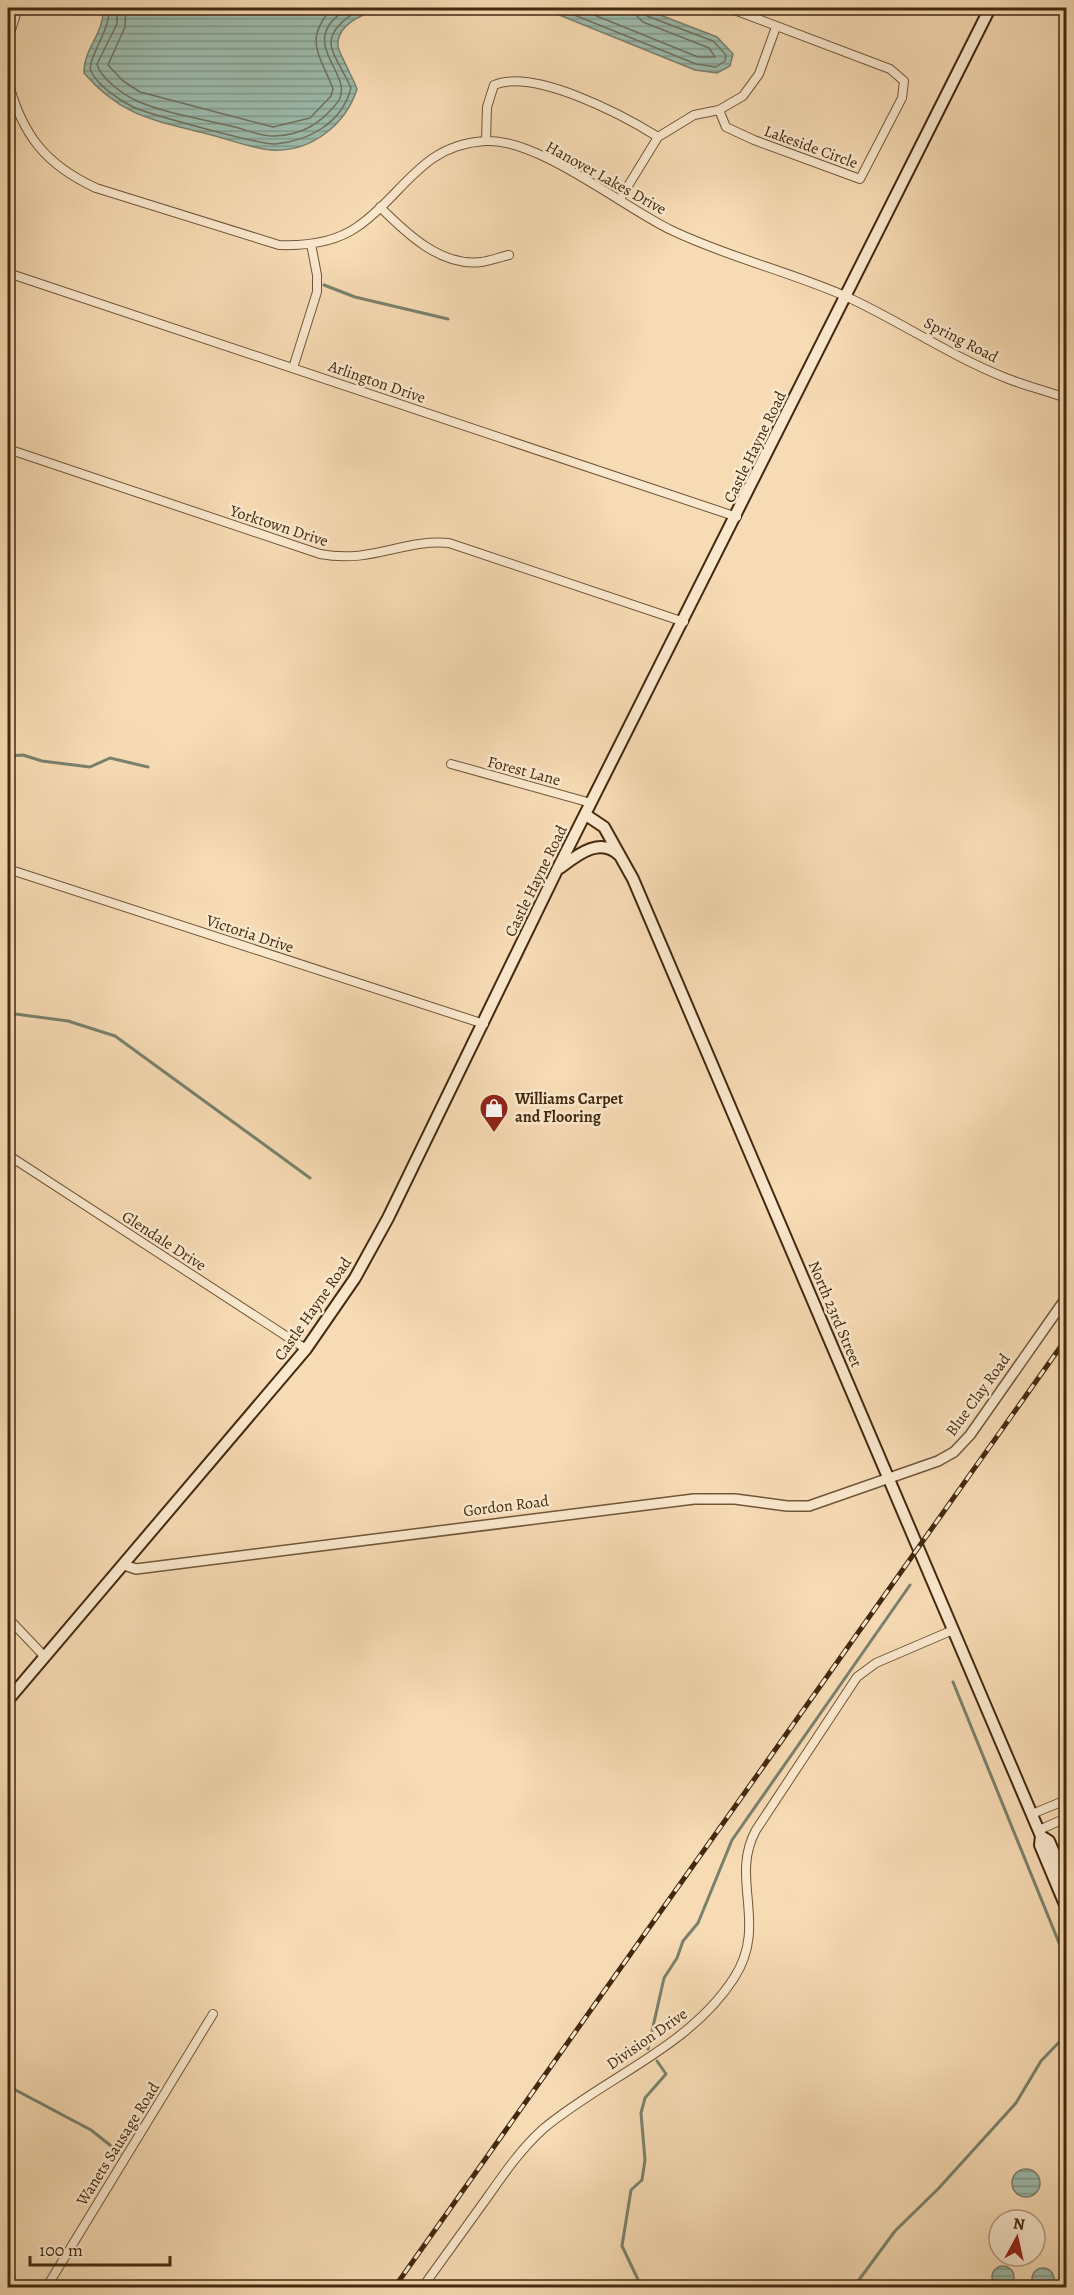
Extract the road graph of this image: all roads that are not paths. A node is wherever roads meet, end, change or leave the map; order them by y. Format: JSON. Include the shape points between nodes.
{"nodes":[{"id":1,"x":18,"y":8,"type":"edge"},
{"id":2,"x":729,"y":8,"type":"edge"},
{"id":3,"x":990,"y":8,"type":"edge"},
{"id":4,"x":776,"y":27,"type":"junction"},
{"id":5,"x":8,"y":39,"type":"edge"},
{"id":6,"x":8,"y":81,"type":"edge"},
{"id":7,"x":719,"y":110,"type":"junction"},
{"id":8,"x":658,"y":137,"type":"junction"},
{"id":9,"x":486,"y":141,"type":"junction"},
{"id":10,"x":620,"y":199,"type":"junction"},
{"id":11,"x":380,"y":207,"type":"junction"},
{"id":12,"x":310,"y":244,"type":"junction"},
{"id":13,"x":509,"y":255,"type":"dead end"},
{"id":14,"x":8,"y":273,"type":"edge"},
{"id":15,"x":846,"y":297,"type":"junction"},
{"id":16,"x":293,"y":368,"type":"junction"},
{"id":17,"x":1066,"y":398,"type":"edge"},
{"id":18,"x":8,"y":449,"type":"edge"},
{"id":19,"x":737,"y":517,"type":"junction"},
{"id":20,"x":684,"y":622,"type":"junction"},
{"id":21,"x":451,"y":764,"type":"dead end"},
{"id":22,"x":591,"y":803,"type":"junction"},
{"id":23,"x":585,"y":815,"type":"junction"},
{"id":24,"x":624,"y":861,"type":"junction"},
{"id":25,"x":8,"y":869,"type":"edge"},
{"id":26,"x":557,"y":870,"type":"junction"},
{"id":27,"x":484,"y":1024,"type":"junction"},
{"id":28,"x":8,"y":1155,"type":"edge"},
{"id":29,"x":1066,"y":1298,"type":"edge"},
{"id":30,"x":306,"y":1349,"type":"junction"},
{"id":31,"x":889,"y":1478,"type":"junction"},
{"id":32,"x":124,"y":1565,"type":"junction"},
{"id":33,"x":8,"y":1617,"type":"edge"},
{"id":34,"x":953,"y":1630,"type":"junction"},
{"id":35,"x":45,"y":1657,"type":"junction"},
{"id":36,"x":8,"y":1700,"type":"edge"},
{"id":37,"x":1066,"y":1800,"type":"edge"},
{"id":38,"x":1032,"y":1814,"type":"junction"},
{"id":39,"x":1066,"y":1818,"type":"edge"},
{"id":40,"x":1040,"y":1833,"type":"junction"},
{"id":41,"x":1066,"y":1881,"type":"edge"},
{"id":42,"x":1066,"y":1907,"type":"edge"},
{"id":43,"x":213,"y":2014,"type":"dead end"},
{"id":44,"x":46,"y":2288,"type":"edge"},
{"id":45,"x":422,"y":2288,"type":"edge"}],
"edges":[{"from":1,"to":5,"type":"street"},
{"from":2,"to":4,"type":"street","name":"Lakeside Circle"},
{"from":3,"to":15,"type":"main road","name":"Castle Hayne Road"},
{"from":4,"to":7,"type":"street","via":[[759,74],[743,96]]},
{"from":4,"to":7,"type":"street","name":"Lakeside Circle","via":[[890,69],[904,81],[902,98],[860,179],[726,127]]},
{"from":6,"to":12,"type":"street","name":"Hanover Lakes Drive","via":[[26,130],[68,175],[96,188],[279,245]]},
{"from":7,"to":8,"type":"street","via":[[694,115]]},
{"from":8,"to":9,"type":"street","via":[[599,105],[546,86],[507,80],[494,86],[487,107]]},
{"from":8,"to":10,"type":"street"},
{"from":9,"to":10,"type":"street","name":"Hanover Lakes Drive","via":[[510,145],[551,161]]},
{"from":9,"to":11,"type":"street","name":"Hanover Lakes Drive","via":[[449,147],[407,178]]},
{"from":10,"to":15,"type":"street","name":"Hanover Lakes Drive","via":[[669,229],[719,251],[789,273]]},
{"from":11,"to":12,"type":"street","name":"Hanover Lakes Drive","via":[[356,228]]},
{"from":11,"to":13,"type":"street","via":[[411,238],[440,254],[480,262]]},
{"from":12,"to":16,"type":"street","via":[[317,292]]},
{"from":14,"to":16,"type":"street","name":"Arlington Drive"},
{"from":15,"to":17,"type":"street","name":"Spring Road","via":[[1005,378]]},
{"from":15,"to":19,"type":"main road","name":"Castle Hayne Road"},
{"from":16,"to":19,"type":"street","name":"Arlington Drive"},
{"from":18,"to":20,"type":"street","name":"Yorktown Drive","via":[[320,554],[355,558],[422,543],[449,543]]},
{"from":19,"to":20,"type":"main road","name":"Castle Hayne Road"},
{"from":20,"to":22,"type":"main road","name":"Castle Hayne Road"},
{"from":21,"to":22,"type":"street","name":"Forest Lane"},
{"from":22,"to":23,"type":"main road","name":"Castle Hayne Road"},
{"from":23,"to":24,"type":"main road","name":"North 23rd Street","via":[[604,827]]},
{"from":23,"to":26,"type":"main road","name":"Castle Hayne Road"},
{"from":24,"to":26,"type":"main road","via":[[616,852],[599,848],[580,853]]},
{"from":24,"to":31,"type":"main road","name":"North 23rd Street"},
{"from":25,"to":27,"type":"street","name":"Victoria Drive"},
{"from":26,"to":27,"type":"main road","name":"Castle Hayne Road"},
{"from":27,"to":30,"type":"main road","name":"Castle Hayne Road","via":[[368,1256]]},
{"from":28,"to":30,"type":"street","name":"Glendale Drive"},
{"from":29,"to":31,"type":"street","name":"Blue Clay Road","via":[[959,1448],[938,1461]]},
{"from":30,"to":32,"type":"main road","name":"Castle Hayne Road"},
{"from":31,"to":32,"type":"street","name":"Gordon Road","via":[[803,1507],[735,1499],[694,1499],[136,1569]]},
{"from":31,"to":34,"type":"main road","name":"North 23rd Street"},
{"from":32,"to":35,"type":"main road","name":"Castle Hayne Road"},
{"from":33,"to":35,"type":"street"},
{"from":34,"to":38,"type":"main road","name":"North 23rd Street"},
{"from":34,"to":45,"type":"street","name":"Division Drive","via":[[876,1663],[857,1677],[756,1830],[746,1858],[750,1940],[742,1964],[725,1992],[677,2038],[576,2104],[541,2132],[514,2160]]},
{"from":35,"to":36,"type":"main road","name":"Castle Hayne Road"},
{"from":37,"to":38,"type":"street"},
{"from":38,"to":40,"type":"main road","name":"North 23rd Street"},
{"from":39,"to":40,"type":"street"},
{"from":40,"to":41,"type":"main road","name":"North 23rd Street","via":[[1049,1841]]},
{"from":40,"to":42,"type":"main road","name":"North 23rd Street","via":[[1040,1845]]},
{"from":43,"to":44,"type":"street","name":"Wanets Sausage Road"}]}
